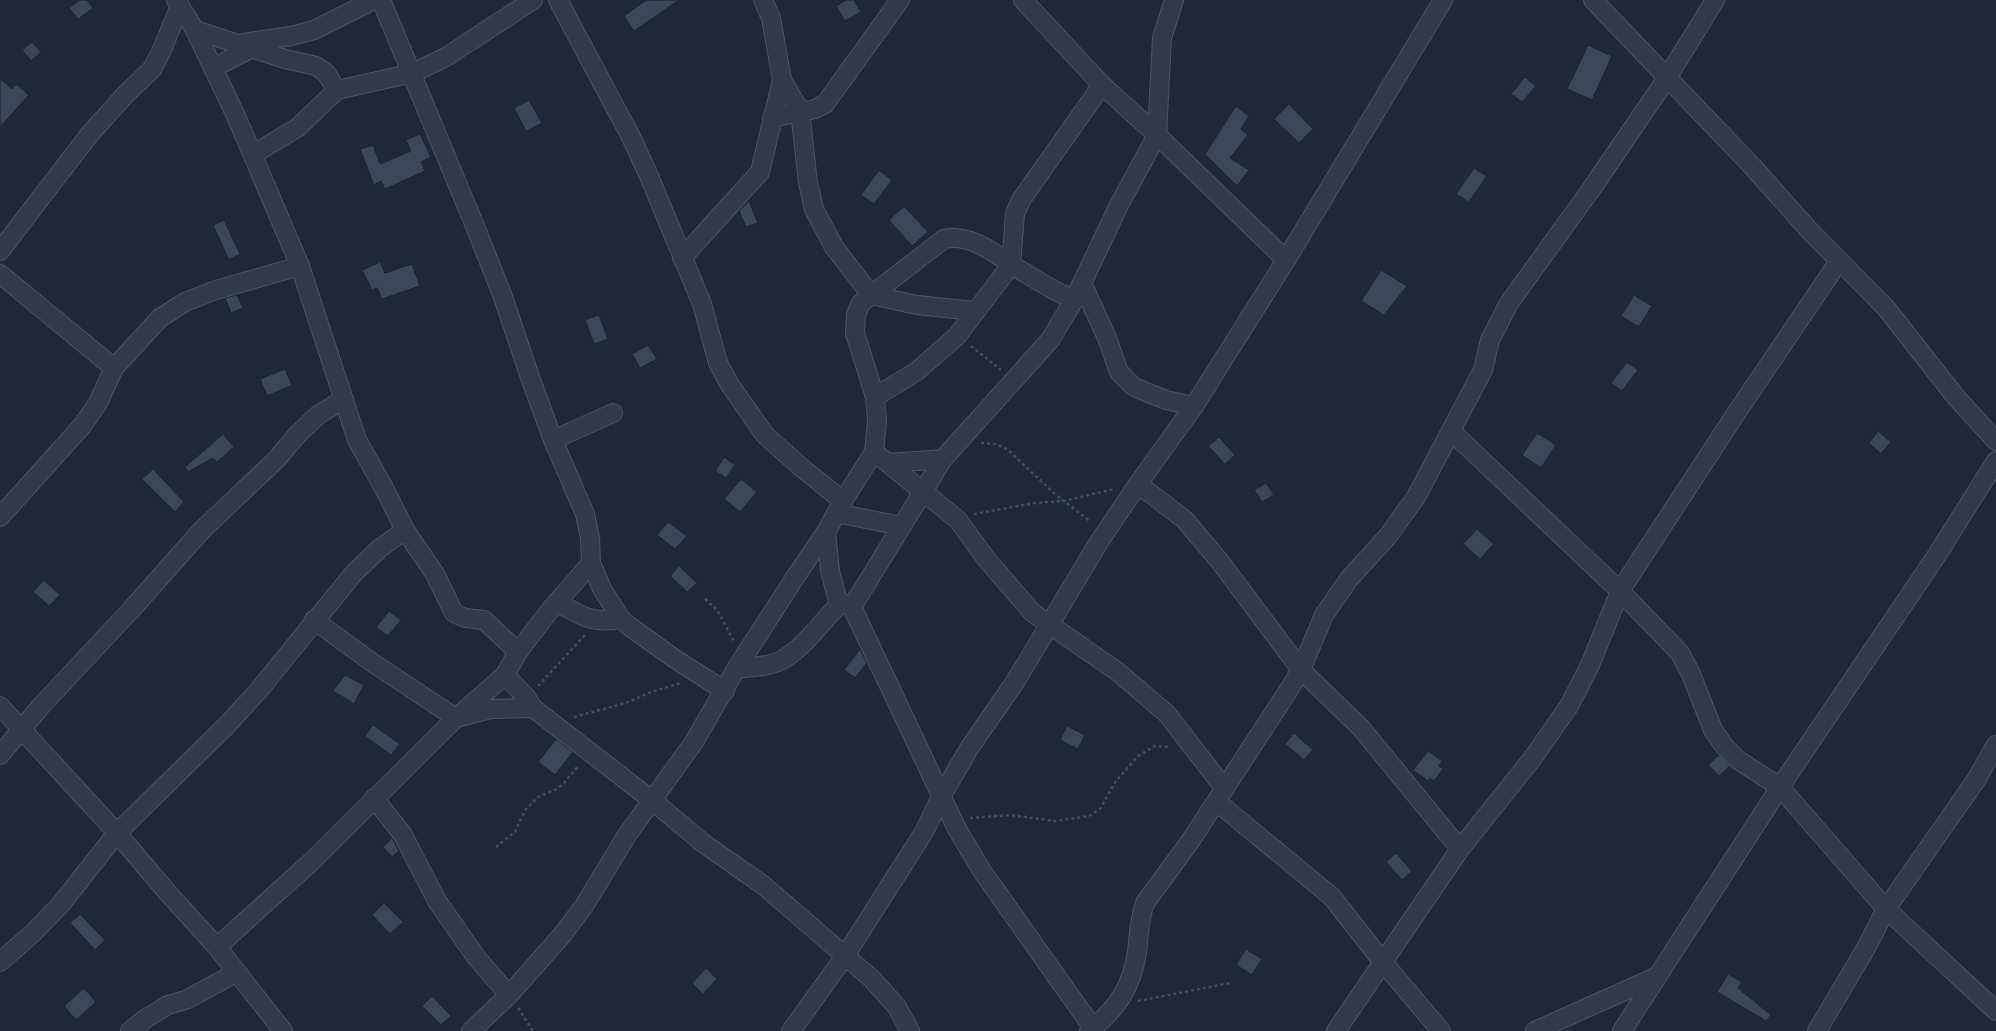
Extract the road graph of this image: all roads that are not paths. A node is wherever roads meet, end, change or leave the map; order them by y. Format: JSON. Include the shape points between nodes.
{"nodes":[{"id":1,"x":374,"y":0,"type":"edge"},
{"id":2,"x":382,"y":0,"type":"edge"},
{"id":3,"x":533,"y":0,"type":"edge"},
{"id":4,"x":558,"y":0,"type":"edge"},
{"id":5,"x":763,"y":0,"type":"edge"},
{"id":6,"x":900,"y":0,"type":"edge"},
{"id":7,"x":1023,"y":0,"type":"edge"},
{"id":8,"x":1174,"y":0,"type":"edge"},
{"id":9,"x":1444,"y":0,"type":"edge"},
{"id":10,"x":1593,"y":0,"type":"edge"},
{"id":11,"x":1715,"y":0,"type":"edge"},
{"id":12,"x":178,"y":3,"type":"edge"},
{"id":13,"x":195,"y":30,"type":"junction"},
{"id":14,"x":245,"y":46,"type":"junction"},
{"id":15,"x":213,"y":68,"type":"junction"},
{"id":16,"x":413,"y":72,"type":"junction"},
{"id":17,"x":1668,"y":78,"type":"junction"},
{"id":18,"x":782,"y":80,"type":"junction"},
{"id":19,"x":1102,"y":85,"type":"junction"},
{"id":20,"x":337,"y":90,"type":"junction"},
{"id":21,"x":800,"y":111,"type":"junction"},
{"id":22,"x":772,"y":118,"type":"junction"},
{"id":23,"x":1157,"y":135,"type":"junction"},
{"id":24,"x":254,"y":154,"type":"junction"},
{"id":25,"x":0,"y":251,"type":"edge"},
{"id":26,"x":682,"y":258,"type":"junction"},
{"id":27,"x":1286,"y":260,"type":"junction"},
{"id":28,"x":1839,"y":261,"type":"junction"},
{"id":29,"x":1011,"y":265,"type":"junction"},
{"id":30,"x":300,"y":266,"type":"junction"},
{"id":31,"x":0,"y":274,"type":"edge"},
{"id":32,"x":1082,"y":283,"type":"junction"},
{"id":33,"x":871,"y":295,"type":"junction"},
{"id":34,"x":1074,"y":300,"type":"junction"},
{"id":35,"x":974,"y":311,"type":"junction"},
{"id":36,"x":114,"y":368,"type":"junction"},
{"id":37,"x":875,"y":397,"type":"junction"},
{"id":38,"x":344,"y":398,"type":"junction"},
{"id":39,"x":1194,"y":406,"type":"junction"},
{"id":40,"x":613,"y":412,"type":"dead end"},
{"id":41,"x":1451,"y":432,"type":"junction"},
{"id":42,"x":553,"y":440,"type":"junction"},
{"id":43,"x":1996,"y":441,"type":"edge"},
{"id":44,"x":874,"y":452,"type":"junction"},
{"id":45,"x":943,"y":459,"type":"junction"},
{"id":46,"x":1996,"y":461,"type":"edge"},
{"id":47,"x":889,"y":463,"type":"junction"},
{"id":48,"x":1138,"y":484,"type":"junction"},
{"id":49,"x":924,"y":492,"type":"junction"},
{"id":50,"x":840,"y":507,"type":"junction"},
{"id":51,"x":0,"y":518,"type":"edge"},
{"id":52,"x":901,"y":526,"type":"junction"},
{"id":53,"x":405,"y":530,"type":"junction"},
{"id":54,"x":826,"y":532,"type":"junction"},
{"id":55,"x":591,"y":563,"type":"junction"},
{"id":56,"x":1620,"y":591,"type":"junction"},
{"id":57,"x":557,"y":602,"type":"junction"},
{"id":58,"x":846,"y":606,"type":"junction"},
{"id":59,"x":621,"y":619,"type":"junction"},
{"id":60,"x":314,"y":620,"type":"junction"},
{"id":61,"x":1050,"y":624,"type":"junction"},
{"id":62,"x":518,"y":652,"type":"junction"},
{"id":63,"x":739,"y":665,"type":"junction"},
{"id":64,"x":1300,"y":670,"type":"junction"},
{"id":65,"x":505,"y":674,"type":"junction"},
{"id":66,"x":725,"y":691,"type":"junction"},
{"id":67,"x":530,"y":702,"type":"junction"},
{"id":68,"x":0,"y":706,"type":"edge"},
{"id":69,"x":456,"y":718,"type":"junction"},
{"id":70,"x":22,"y":730,"type":"junction"},
{"id":71,"x":1996,"y":745,"type":"edge"},
{"id":72,"x":0,"y":755,"type":"edge"},
{"id":73,"x":1780,"y":787,"type":"junction"},
{"id":74,"x":942,"y":795,"type":"junction"},
{"id":75,"x":1221,"y":795,"type":"junction"},
{"id":76,"x":374,"y":798,"type":"junction"},
{"id":77,"x":653,"y":800,"type":"junction"},
{"id":78,"x":955,"y":824,"type":"junction"},
{"id":79,"x":924,"y":832,"type":"junction"},
{"id":80,"x":117,"y":833,"type":"junction"},
{"id":81,"x":1460,"y":849,"type":"junction"},
{"id":82,"x":1886,"y":909,"type":"junction"},
{"id":83,"x":217,"y":947,"type":"junction"},
{"id":84,"x":846,"y":956,"type":"junction"},
{"id":85,"x":1382,"y":961,"type":"junction"},
{"id":86,"x":0,"y":962,"type":"edge"},
{"id":87,"x":237,"y":972,"type":"junction"},
{"id":88,"x":1658,"y":976,"type":"junction"},
{"id":89,"x":509,"y":995,"type":"junction"},
{"id":90,"x":1996,"y":1011,"type":"edge"},
{"id":91,"x":1091,"y":1029,"type":"edge"},
{"id":92,"x":130,"y":1031,"type":"edge"},
{"id":93,"x":283,"y":1031,"type":"edge"},
{"id":94,"x":471,"y":1031,"type":"edge"},
{"id":95,"x":791,"y":1031,"type":"edge"},
{"id":96,"x":910,"y":1031,"type":"edge"},
{"id":97,"x":1336,"y":1031,"type":"edge"},
{"id":98,"x":1441,"y":1031,"type":"edge"},
{"id":99,"x":1535,"y":1031,"type":"edge"},
{"id":100,"x":1622,"y":1031,"type":"edge"},
{"id":101,"x":1817,"y":1031,"type":"edge"}],
"edges":[{"from":1,"to":14,"type":"street","via":[[314,30]]},
{"from":2,"to":16,"type":"street"},
{"from":3,"to":16,"type":"street","via":[[446,57]]},
{"from":4,"to":26,"type":"street","via":[[649,176]]},
{"from":5,"to":18,"type":"street","via":[[771,18]]},
{"from":6,"to":21,"type":"street","via":[[831,98],[816,109]]},
{"from":7,"to":19,"type":"street"},
{"from":8,"to":23,"type":"street","via":[[1162,38]]},
{"from":9,"to":27,"type":"street"},
{"from":10,"to":17,"type":"street"},
{"from":11,"to":17,"type":"street"},
{"from":12,"to":13,"type":"street"},
{"from":12,"to":25,"type":"street","via":[[161,52],[152,69],[89,135]]},
{"from":13,"to":14,"type":"street"},
{"from":13,"to":15,"type":"street"},
{"from":14,"to":15,"type":"street"},
{"from":14,"to":20,"type":"street","via":[[316,66],[326,73]]},
{"from":15,"to":24,"type":"street"},
{"from":16,"to":20,"type":"street"},
{"from":16,"to":42,"type":"street","via":[[503,297]]},
{"from":17,"to":28,"type":"street"},
{"from":17,"to":41,"type":"street","via":[[1509,303],[1490,340],[1483,370]]},
{"from":18,"to":21,"type":"street"},
{"from":18,"to":22,"type":"street"},
{"from":19,"to":23,"type":"street"},
{"from":19,"to":29,"type":"street","via":[[1021,200],[1015,214]]},
{"from":20,"to":24,"type":"street","via":[[297,128]]},
{"from":21,"to":22,"type":"street"},
{"from":21,"to":33,"type":"street","via":[[808,183],[814,209],[834,247]]},
{"from":22,"to":26,"type":"street","via":[[760,172]]},
{"from":23,"to":27,"type":"street"},
{"from":23,"to":32,"type":"street","via":[[1119,205]]},
{"from":24,"to":30,"type":"street"},
{"from":26,"to":50,"type":"street","via":[[702,304],[718,363],[730,385],[765,435]]},
{"from":27,"to":39,"type":"street"},
{"from":28,"to":43,"type":"street","via":[[1886,308],[1955,396]]},
{"from":28,"to":56,"type":"street"},
{"from":29,"to":33,"type":"street","via":[[989,250],[967,240],[948,238]]},
{"from":29,"to":34,"type":"street"},
{"from":29,"to":35,"type":"street"},
{"from":30,"to":36,"type":"street","via":[[216,290],[185,302],[160,318]]},
{"from":30,"to":38,"type":"street"},
{"from":31,"to":36,"type":"street"},
{"from":32,"to":34,"type":"street"},
{"from":32,"to":39,"type":"street","via":[[1119,372],[1134,387],[1166,400]]},
{"from":33,"to":35,"type":"street","via":[[917,305]]},
{"from":33,"to":37,"type":"street","via":[[861,303],[856,314],[855,333]]},
{"from":34,"to":45,"type":"street","via":[[1050,340]]},
{"from":35,"to":37,"type":"street","via":[[957,336],[917,371]]},
{"from":36,"to":51,"type":"street","via":[[98,403],[82,426]]},
{"from":37,"to":44,"type":"street","via":[[877,421]]},
{"from":38,"to":53,"type":"street","via":[[357,440]]},
{"from":38,"to":70,"type":"street","via":[[318,415],[277,459],[202,530]]},
{"from":39,"to":48,"type":"street"},
{"from":40,"to":42,"type":"street"},
{"from":41,"to":56,"type":"street"},
{"from":41,"to":64,"type":"street","via":[[1416,497],[1388,536],[1349,579],[1324,615]]},
{"from":42,"to":55,"type":"street","via":[[585,514],[590,538]]},
{"from":44,"to":47,"type":"street"},
{"from":44,"to":50,"type":"street"},
{"from":45,"to":47,"type":"street"},
{"from":45,"to":49,"type":"street"},
{"from":46,"to":73,"type":"street","via":[[1935,558]]},
{"from":47,"to":49,"type":"street"},
{"from":48,"to":61,"type":"street"},
{"from":48,"to":64,"type":"street","via":[[1186,520]]},
{"from":49,"to":52,"type":"street"},
{"from":49,"to":61,"type":"street","via":[[958,520],[1015,594],[1033,613]]},
{"from":50,"to":52,"type":"street"},
{"from":50,"to":54,"type":"street"},
{"from":52,"to":58,"type":"street"},
{"from":53,"to":60,"type":"street","via":[[354,573]]},
{"from":53,"to":62,"type":"street","via":[[435,574],[454,612],[465,618],[484,620]]},
{"from":54,"to":58,"type":"street","via":[[830,571]]},
{"from":54,"to":63,"type":"street"},
{"from":55,"to":57,"type":"street"},
{"from":55,"to":59,"type":"street","via":[[602,589]]},
{"from":56,"to":73,"type":"street","via":[[1680,653],[1713,730],[1725,748],[1738,760]]},
{"from":56,"to":81,"type":"street","via":[[1590,665],[1569,706],[1532,759]]},
{"from":57,"to":59,"type":"street","via":[[596,621]]},
{"from":57,"to":62,"type":"street"},
{"from":58,"to":63,"type":"street","via":[[782,660],[758,666]]},
{"from":58,"to":74,"type":"street"},
{"from":59,"to":66,"type":"street","via":[[642,636]]},
{"from":60,"to":69,"type":"street"},
{"from":60,"to":80,"type":"street","via":[[259,690],[228,724]]},
{"from":61,"to":74,"type":"street"},
{"from":61,"to":75,"type":"street","via":[[1118,672],[1167,714],[1192,746]]},
{"from":62,"to":65,"type":"street"},
{"from":63,"to":66,"type":"street"},
{"from":64,"to":75,"type":"street"},
{"from":64,"to":81,"type":"street","via":[[1361,728]]},
{"from":65,"to":67,"type":"street"},
{"from":65,"to":69,"type":"street"},
{"from":66,"to":77,"type":"street","via":[[694,742]]},
{"from":67,"to":69,"type":"street"},
{"from":67,"to":77,"type":"street"},
{"from":68,"to":70,"type":"street"},
{"from":69,"to":76,"type":"street"},
{"from":70,"to":72,"type":"street"},
{"from":70,"to":80,"type":"street"},
{"from":71,"to":82,"type":"street","via":[[1976,780]]},
{"from":73,"to":82,"type":"street"},
{"from":73,"to":88,"type":"street"},
{"from":74,"to":78,"type":"street"},
{"from":74,"to":79,"type":"street"},
{"from":75,"to":85,"type":"street","via":[[1332,897]]},
{"from":75,"to":91,"type":"street","via":[[1145,903],[1129,984],[1116,1006]]},
{"from":76,"to":83,"type":"street","via":[[312,862]]},
{"from":76,"to":89,"type":"street","via":[[403,835],[437,901],[476,957]]},
{"from":77,"to":84,"type":"street","via":[[704,843],[763,885]]},
{"from":77,"to":89,"type":"street","via":[[627,835],[584,906]]},
{"from":78,"to":79,"type":"street"},
{"from":78,"to":91,"type":"street","via":[[982,871]]},
{"from":79,"to":84,"type":"street"},
{"from":80,"to":83,"type":"street"},
{"from":80,"to":86,"type":"street","via":[[61,904]]},
{"from":81,"to":85,"type":"street"},
{"from":82,"to":90,"type":"street"},
{"from":82,"to":101,"type":"street"},
{"from":83,"to":87,"type":"street"},
{"from":84,"to":95,"type":"street"},
{"from":84,"to":96,"type":"street","via":[[872,979],[897,1007]]},
{"from":85,"to":97,"type":"street"},
{"from":85,"to":98,"type":"street"},
{"from":87,"to":92,"type":"street","via":[[188,999],[168,1005]]},
{"from":87,"to":93,"type":"street"},
{"from":88,"to":99,"type":"street"},
{"from":88,"to":100,"type":"street"},
{"from":89,"to":94,"type":"street"}]}
